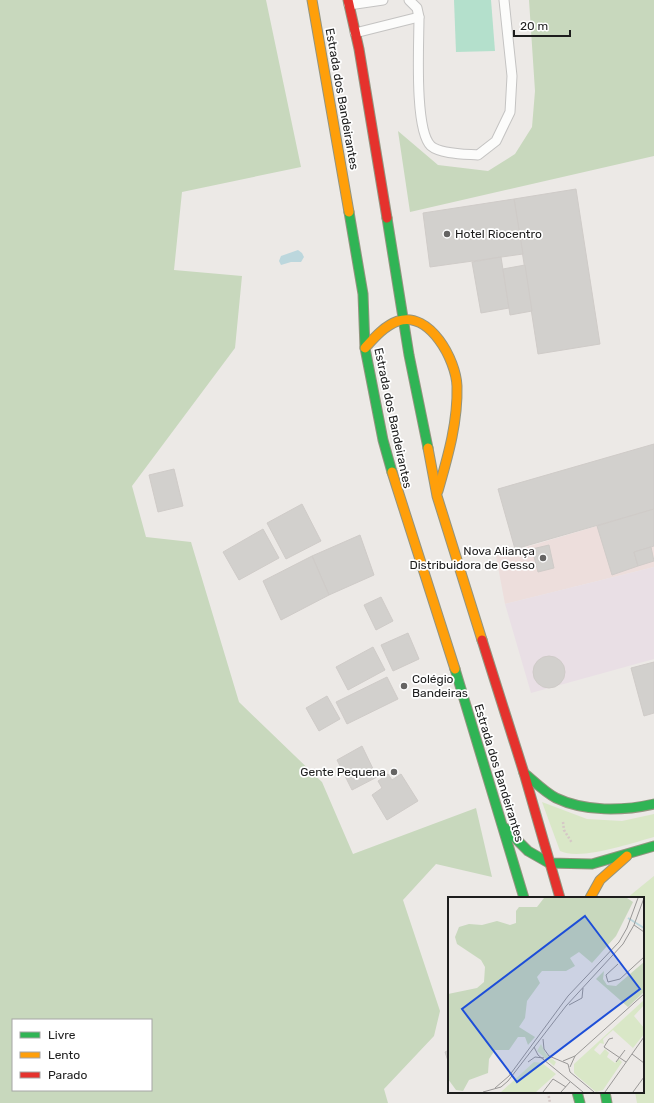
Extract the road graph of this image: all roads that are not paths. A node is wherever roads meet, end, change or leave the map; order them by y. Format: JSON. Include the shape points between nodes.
{"nodes":[{"id":1,"x":312,"y":0,"type":"edge"},
{"id":2,"x":383,"y":0,"type":"edge"},
{"id":3,"x":409,"y":0,"type":"edge"},
{"id":4,"x":504,"y":0,"type":"edge"},
{"id":5,"x":348,"y":2,"type":"edge"},
{"id":6,"x":419,"y":17,"type":"junction"},
{"id":7,"x":355,"y":33,"type":"junction"},
{"id":8,"x":403,"y":320,"type":"junction"},
{"id":9,"x":365,"y":348,"type":"junction"},
{"id":10,"x":437,"y":496,"type":"junction"},
{"id":11,"x":524,"y":773,"type":"junction"},
{"id":12,"x":654,"y":804,"type":"edge"},
{"id":13,"x":504,"y":828,"type":"junction"},
{"id":14,"x":654,"y":846,"type":"edge"},
{"id":15,"x":636,"y":850,"type":"junction"},
{"id":16,"x":550,"y":864,"type":"junction"},
{"id":17,"x":524,"y":897,"type":"edge"},
{"id":18,"x":560,"y":897,"type":"edge"},
{"id":19,"x":591,"y":897,"type":"edge"},
{"id":20,"x":577,"y":1093,"type":"edge"},
{"id":21,"x":604,"y":1093,"type":"edge"},
{"id":22,"x":580,"y":1103,"type":"edge"},
{"id":23,"x":607,"y":1103,"type":"edge"}],
"edges":[{"from":1,"to":9,"type":"main road","name":"Estrada dos Bandeirantes","via":[[363,294]]},
{"from":2,"to":5,"type":"lane"},
{"from":3,"to":6,"type":"lane","via":[[417,8]]},
{"from":4,"to":6,"type":"lane","via":[[512,76],[510,112],[496,141],[478,155],[448,152],[432,147],[424,137],[420,110]]},
{"from":5,"to":7,"type":"main road","name":"Estrada dos Bandeirantes"},
{"from":6,"to":7,"type":"lane"},
{"from":7,"to":8,"type":"main road","name":"Estrada dos Bandeirantes"},
{"from":8,"to":9,"type":"main road","via":[[382,330]]},
{"from":8,"to":10,"type":"main road","name":"Estrada dos Bandeirantes"},
{"from":8,"to":10,"type":"main road","via":[[416,322],[435,336],[455,372],[457,398],[453,435]]},
{"from":9,"to":13,"type":"main road","name":"Estrada dos Bandeirantes","via":[[383,440],[400,502],[427,580]]},
{"from":10,"to":11,"type":"main road","name":"Estrada dos Bandeirantes"},
{"from":11,"to":12,"type":"main road","via":[[555,797],[583,807],[621,808]]},
{"from":11,"to":16,"type":"main road","name":"Estrada dos Bandeirantes"},
{"from":13,"to":16,"type":"main road","via":[[528,851]]},
{"from":13,"to":17,"type":"main road","name":"Estrada dos Bandeirantes"},
{"from":14,"to":15,"type":"main road"},
{"from":15,"to":16,"type":"main road","via":[[592,864]]},
{"from":15,"to":19,"type":"main road","via":[[614,865]]},
{"from":16,"to":18,"type":"main road","name":"Estrada dos Bandeirantes"},
{"from":20,"to":22,"type":"main road"},
{"from":21,"to":23,"type":"main road"}]}
